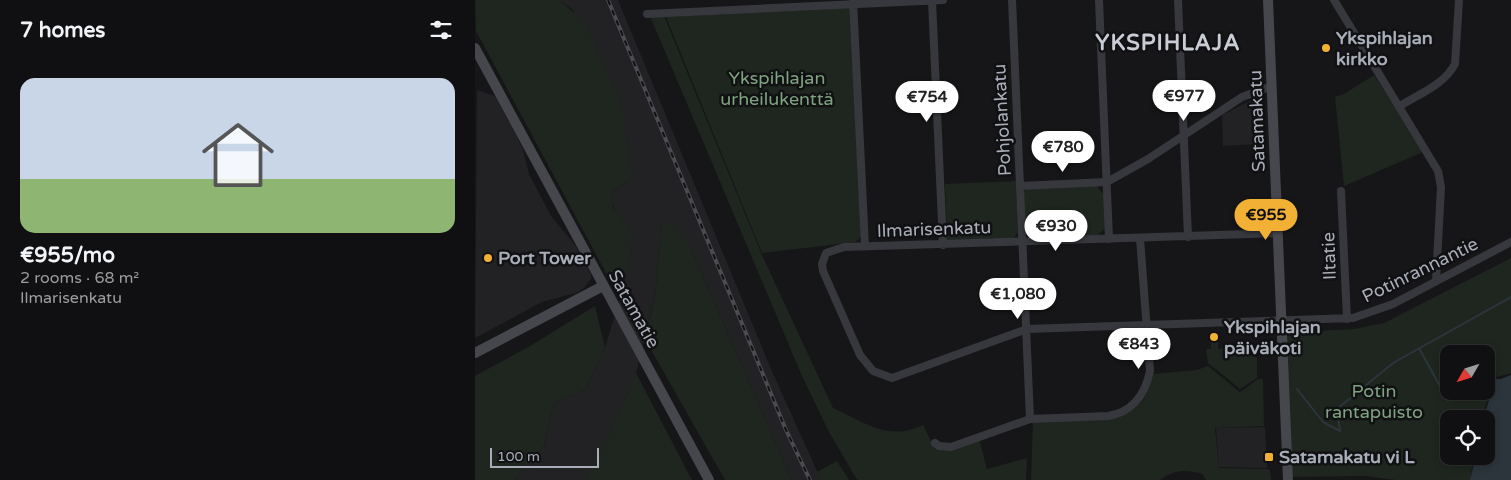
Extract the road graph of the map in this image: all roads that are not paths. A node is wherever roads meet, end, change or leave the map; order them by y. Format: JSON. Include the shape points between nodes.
{"nodes":[{"id":1,"x":943,"y":0,"type":"edge"},
{"id":2,"x":1012,"y":0,"type":"edge"},
{"id":3,"x":1099,"y":0,"type":"edge"},
{"id":4,"x":1178,"y":0,"type":"edge"},
{"id":5,"x":1268,"y":0,"type":"edge"},
{"id":6,"x":1334,"y":0,"type":"edge"},
{"id":7,"x":1459,"y":0,"type":"edge"},
{"id":8,"x":932,"y":1,"type":"edge"},
{"id":9,"x":853,"y":2,"type":"edge"},
{"id":10,"x":647,"y":14,"type":"dead end"},
{"id":11,"x":475,"y":48,"type":"edge"},
{"id":12,"x":1272,"y":86,"type":"junction"},
{"id":13,"x":1399,"y":106,"type":"junction"},
{"id":14,"x":1185,"y":135,"type":"junction"},
{"id":15,"x":1107,"y":182,"type":"junction"},
{"id":16,"x":1020,"y":186,"type":"junction"},
{"id":17,"x":1341,"y":191,"type":"dead end"},
{"id":18,"x":1278,"y":233,"type":"junction"},
{"id":19,"x":1189,"y":237,"type":"junction"},
{"id":20,"x":1140,"y":238,"type":"junction"},
{"id":21,"x":1109,"y":239,"type":"junction"},
{"id":22,"x":1022,"y":242,"type":"junction"},
{"id":23,"x":1511,"y":242,"type":"edge"},
{"id":24,"x":943,"y":245,"type":"junction"},
{"id":25,"x":865,"y":246,"type":"junction"},
{"id":26,"x":831,"y":250,"type":"joint"},
{"id":27,"x":1436,"y":281,"type":"junction"},
{"id":28,"x":603,"y":286,"type":"junction"},
{"id":29,"x":1347,"y":319,"type":"junction"},
{"id":30,"x":1281,"y":322,"type":"junction"},
{"id":31,"x":1147,"y":326,"type":"junction"},
{"id":32,"x":1027,"y":330,"type":"junction"},
{"id":33,"x":475,"y":353,"type":"edge"},
{"id":34,"x":1030,"y":419,"type":"junction"},
{"id":35,"x":935,"y":443,"type":"dead end"},
{"id":36,"x":709,"y":480,"type":"edge"},
{"id":37,"x":1288,"y":480,"type":"edge"}],
"edges":[{"from":1,"to":8,"type":"street"},
{"from":2,"to":16,"type":"street","name":"Pohjolankatu"},
{"from":3,"to":15,"type":"street"},
{"from":4,"to":14,"type":"street"},
{"from":5,"to":12,"type":"street","name":"Satamakatu"},
{"from":6,"to":13,"type":"street"},
{"from":7,"to":13,"type":"street","via":[[1455,64],[1441,81]]},
{"from":8,"to":9,"type":"street"},
{"from":8,"to":24,"type":"street"},
{"from":9,"to":10,"type":"street"},
{"from":9,"to":25,"type":"street"},
{"from":11,"to":28,"type":"street","name":"Satamatie"},
{"from":12,"to":14,"type":"street","via":[[1242,97]]},
{"from":12,"to":18,"type":"street","name":"Satamakatu"},
{"from":13,"to":27,"type":"street","via":[[1430,156],[1440,180]]},
{"from":14,"to":15,"type":"street"},
{"from":14,"to":19,"type":"street"},
{"from":15,"to":16,"type":"street"},
{"from":15,"to":21,"type":"street"},
{"from":16,"to":22,"type":"street","name":"Pohjolankatu"},
{"from":17,"to":29,"type":"street","name":"Iltatie"},
{"from":18,"to":19,"type":"street","name":"Ilmarisenkatu"},
{"from":18,"to":30,"type":"street","name":"Satamakatu"},
{"from":19,"to":20,"type":"street","name":"Ilmarisenkatu"},
{"from":20,"to":21,"type":"street","name":"Ilmarisenkatu"},
{"from":20,"to":31,"type":"street"},
{"from":21,"to":22,"type":"street","name":"Ilmarisenkatu"},
{"from":22,"to":24,"type":"street","name":"Ilmarisenkatu"},
{"from":22,"to":32,"type":"street","name":"Pohjolankatu"},
{"from":23,"to":27,"type":"street","name":"Potinrannantie"},
{"from":24,"to":25,"type":"street","name":"Ilmarisenkatu"},
{"from":25,"to":26,"type":"street","name":"Ilmarisenkatu"},
{"from":26,"to":32,"type":"street","name":"Potinrannantie","via":[[826,253],[822,264],[827,282],[860,355],[873,372],[881,376],[900,377],[1014,332]]},
{"from":27,"to":29,"type":"street","name":"Potinrannantie","via":[[1373,313]]},
{"from":28,"to":33,"type":"street"},
{"from":28,"to":36,"type":"street","name":"Satamatie"},
{"from":29,"to":30,"type":"street","name":"Potinrannantie"},
{"from":30,"to":31,"type":"street","name":"Potinrannantie"},
{"from":30,"to":37,"type":"street","name":"Satamakatu"},
{"from":31,"to":32,"type":"street","name":"Potinrannantie"},
{"from":31,"to":34,"type":"street","via":[[1150,371],[1148,382],[1133,406],[1121,414]]},
{"from":32,"to":34,"type":"street","name":"Pohjolankatu"},
{"from":34,"to":35,"type":"street","via":[[951,447]]}]}
